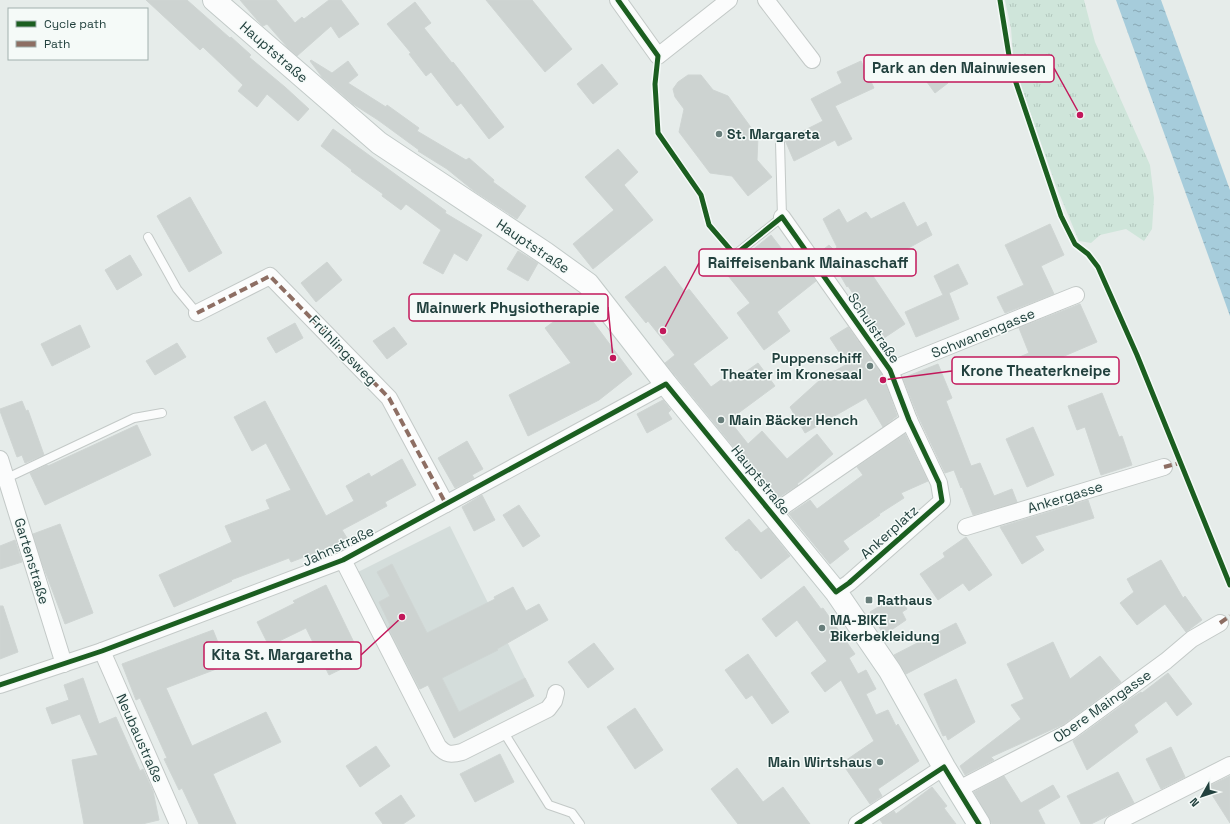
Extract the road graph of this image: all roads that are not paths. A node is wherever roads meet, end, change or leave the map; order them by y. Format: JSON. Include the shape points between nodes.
{"nodes":[{"id":1,"x":214,"y":0,"type":"edge"},
{"id":2,"x":618,"y":0,"type":"edge"},
{"id":3,"x":729,"y":0,"type":"edge"},
{"id":4,"x":766,"y":0,"type":"edge"},
{"id":5,"x":812,"y":60,"type":"dead end"},
{"id":6,"x":780,"y":142,"type":"dead end"},
{"id":7,"x":782,"y":217,"type":"junction"},
{"id":8,"x":148,"y":237,"type":"dead end"},
{"id":9,"x":720,"y":266,"type":"dead end"},
{"id":10,"x":1076,"y":295,"type":"dead end"},
{"id":11,"x":197,"y":313,"type":"joint"},
{"id":12,"x":890,"y":370,"type":"junction"},
{"id":13,"x":666,"y":384,"type":"junction"},
{"id":14,"x":162,"y":413,"type":"dead end"},
{"id":15,"x":909,"y":420,"type":"junction"},
{"id":16,"x":0,"y":459,"type":"edge"},
{"id":17,"x":1164,"y":467,"type":"dead end"},
{"id":18,"x":7,"y":478,"type":"junction"},
{"id":19,"x":939,"y":483,"type":"joint"},
{"id":20,"x":446,"y":504,"type":"junction"},
{"id":21,"x":772,"y":514,"type":"junction"},
{"id":22,"x":966,"y":527,"type":"dead end"},
{"id":23,"x":343,"y":560,"type":"junction"},
{"id":24,"x":836,"y":592,"type":"junction"},
{"id":25,"x":1220,"y":623,"type":"dead end"},
{"id":26,"x":102,"y":651,"type":"junction"},
{"id":27,"x":64,"y":664,"type":"junction"},
{"id":28,"x":0,"y":685,"type":"edge"},
{"id":29,"x":556,"y":693,"type":"dead end"},
{"id":30,"x":504,"y":731,"type":"junction"},
{"id":31,"x":1230,"y":765,"type":"edge"},
{"id":32,"x":944,"y":767,"type":"junction"},
{"id":33,"x":957,"y":790,"type":"junction"},
{"id":34,"x":178,"y":824,"type":"edge"},
{"id":35,"x":580,"y":824,"type":"edge"},
{"id":36,"x":857,"y":824,"type":"edge"},
{"id":37,"x":979,"y":824,"type":"edge"},
{"id":38,"x":1113,"y":824,"type":"edge"}],
"edges":[{"from":1,"to":13,"type":"street","name":"Hauptstraße","via":[[379,143],[588,284]]},
{"from":2,"to":3,"type":"street","via":[[658,56]]},
{"from":4,"to":5,"type":"street"},
{"from":6,"to":7,"type":"lane"},
{"from":7,"to":9,"type":"lane"},
{"from":7,"to":12,"type":"street","name":"Schulstraße"},
{"from":8,"to":11,"type":"lane","via":[[177,289]]},
{"from":10,"to":12,"type":"street","name":"Schwanengasse"},
{"from":11,"to":20,"type":"street","name":"Frühlingsweg","via":[[270,276],[390,398]]},
{"from":12,"to":15,"type":"street","name":"Schulstraße"},
{"from":13,"to":20,"type":"street","name":"Jahnstraße"},
{"from":13,"to":21,"type":"street","name":"Hauptstraße"},
{"from":14,"to":18,"type":"lane","via":[[134,418]]},
{"from":15,"to":19,"type":"street","name":"Schulstraße"},
{"from":15,"to":21,"type":"street"},
{"from":16,"to":18,"type":"street","name":"Gartenstraße"},
{"from":17,"to":22,"type":"street","name":"Ankergasse"},
{"from":18,"to":27,"type":"street","name":"Gartenstraße"},
{"from":19,"to":24,"type":"street","name":"Ankerplatz","via":[[942,501],[849,584]]},
{"from":20,"to":23,"type":"street","name":"Jahnstraße"},
{"from":21,"to":24,"type":"street","name":"Hauptstraße"},
{"from":23,"to":26,"type":"street","name":"Jahnstraße"},
{"from":23,"to":30,"type":"street","via":[[438,746],[450,755],[462,752]]},
{"from":24,"to":32,"type":"street","name":"Hauptstraße","via":[[890,671]]},
{"from":25,"to":33,"type":"street","name":"Obere Maingasse","via":[[1192,639],[1069,732]]},
{"from":26,"to":27,"type":"street","name":"Jahnstraße"},
{"from":26,"to":34,"type":"street","name":"Neubaustraße"},
{"from":27,"to":28,"type":"street","name":"Jahnstraße"},
{"from":29,"to":30,"type":"street","via":[[548,709]]},
{"from":30,"to":35,"type":"lane","via":[[549,805],[572,813]]},
{"from":31,"to":38,"type":"street"},
{"from":32,"to":33,"type":"street","name":"Hauptstraße"},
{"from":32,"to":36,"type":"street"},
{"from":33,"to":37,"type":"street","name":"Hauptstraße"}]}
